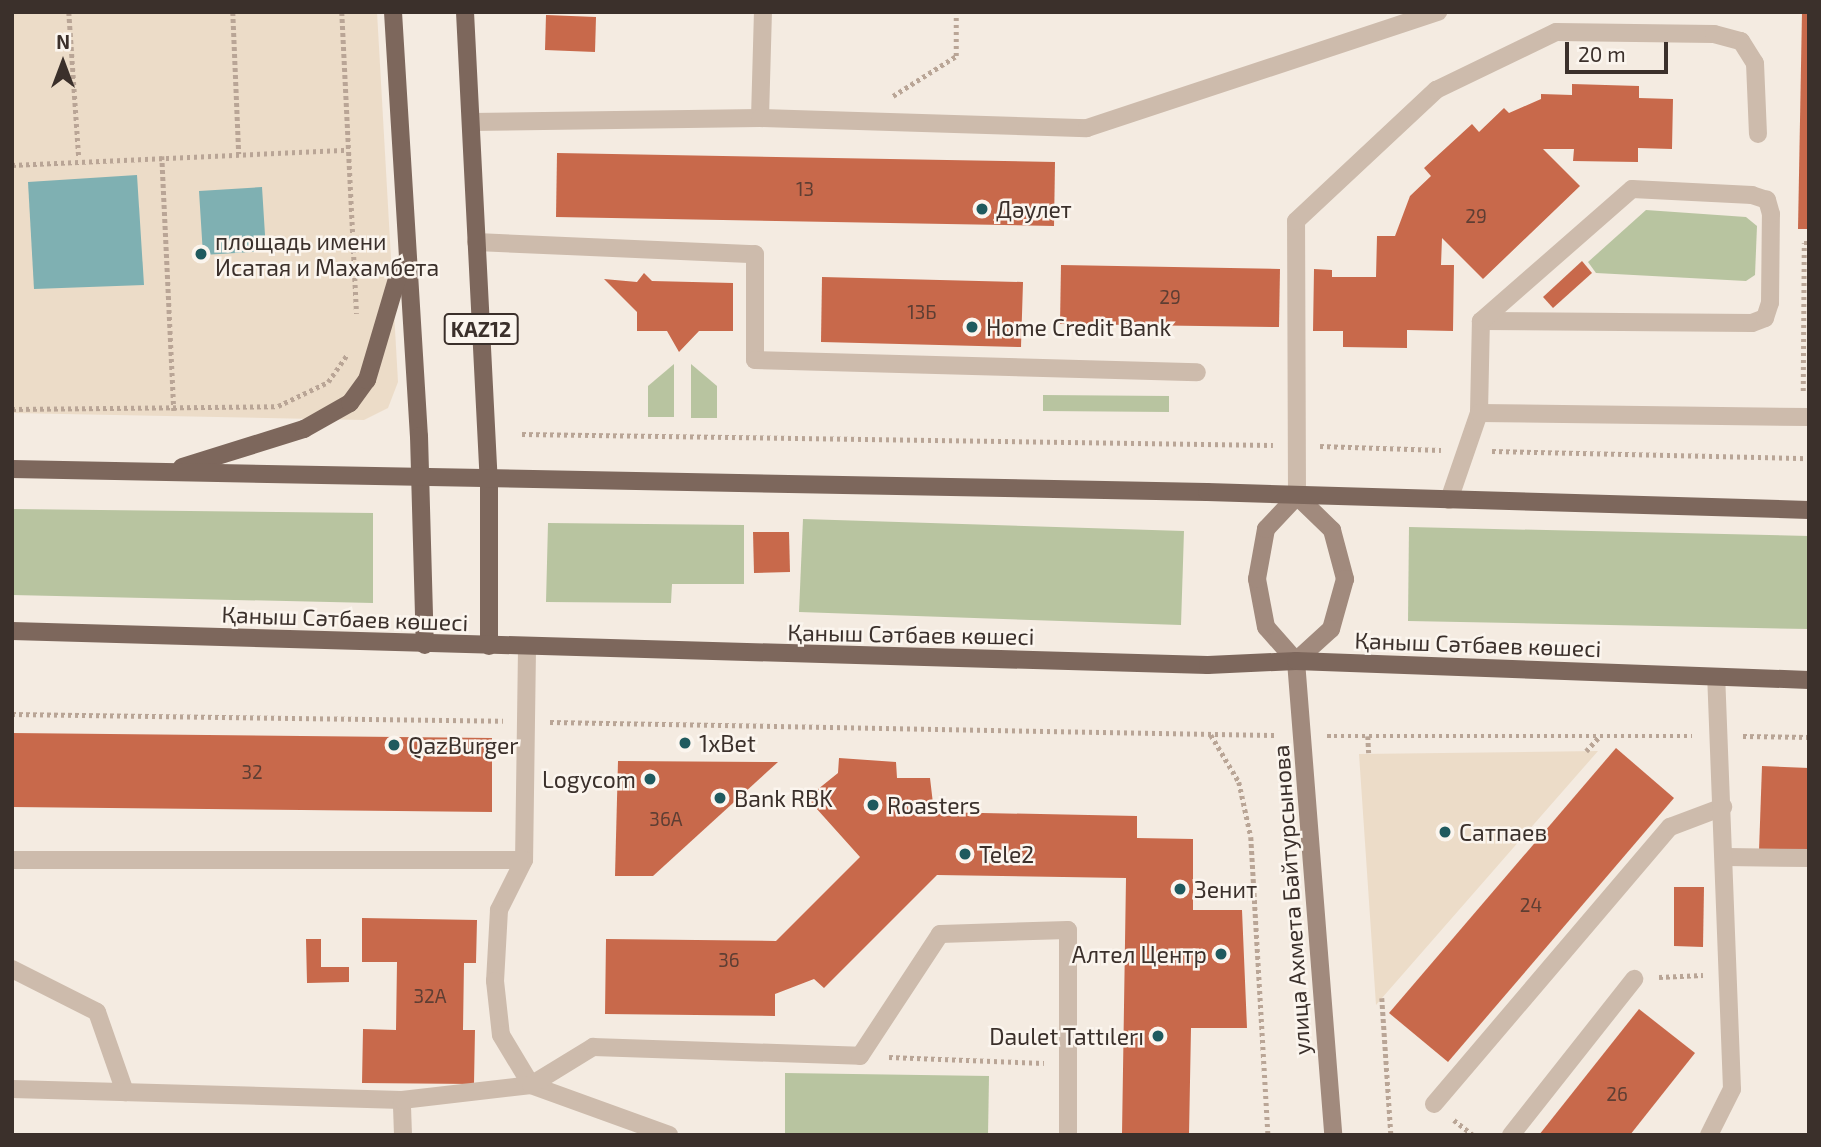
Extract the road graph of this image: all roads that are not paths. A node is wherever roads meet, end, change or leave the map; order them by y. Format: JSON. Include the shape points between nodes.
{"nodes":[{"id":1,"x":393,"y":12,"type":"edge"},
{"id":2,"x":465,"y":12,"type":"edge"},
{"id":3,"x":763,"y":12,"type":"edge"},
{"id":4,"x":1438,"y":12,"type":"edge"},
{"id":5,"x":760,"y":118,"type":"junction"},
{"id":6,"x":471,"y":122,"type":"junction"},
{"id":7,"x":1758,"y":134,"type":"dead end"},
{"id":8,"x":476,"y":242,"type":"junction"},
{"id":9,"x":405,"y":251,"type":"junction"},
{"id":10,"x":1481,"y":321,"type":"junction"},
{"id":11,"x":1197,"y":372,"type":"dead end"},
{"id":12,"x":1479,"y":413,"type":"junction"},
{"id":13,"x":1806,"y":417,"type":"edge"},
{"id":14,"x":12,"y":469,"type":"edge"},
{"id":15,"x":166,"y":471,"type":"junction"},
{"id":16,"x":420,"y":477,"type":"junction"},
{"id":17,"x":489,"y":478,"type":"junction"},
{"id":18,"x":1297,"y":496,"type":"junction"},
{"id":19,"x":1449,"y":500,"type":"junction"},
{"id":20,"x":1809,"y":510,"type":"edge"},
{"id":21,"x":12,"y":631,"type":"edge"},
{"id":22,"x":425,"y":645,"type":"junction"},
{"id":23,"x":489,"y":646,"type":"junction"},
{"id":24,"x":527,"y":649,"type":"junction"},
{"id":25,"x":1296,"y":661,"type":"junction"},
{"id":26,"x":1716,"y":678,"type":"junction"},
{"id":27,"x":1809,"y":680,"type":"edge"},
{"id":28,"x":1723,"y":807,"type":"junction"},
{"id":29,"x":1726,"y":857,"type":"junction"},
{"id":30,"x":1809,"y":858,"type":"edge"},
{"id":31,"x":12,"y":860,"type":"edge"},
{"id":32,"x":524,"y":860,"type":"junction"},
{"id":33,"x":12,"y":969,"type":"edge"},
{"id":34,"x":1634,"y":979,"type":"road end"},
{"id":35,"x":531,"y":1085,"type":"junction"},
{"id":36,"x":12,"y":1089,"type":"edge"},
{"id":37,"x":125,"y":1092,"type":"junction"},
{"id":38,"x":402,"y":1100,"type":"junction"},
{"id":39,"x":1434,"y":1104,"type":"dead end"},
{"id":40,"x":403,"y":1135,"type":"edge"},
{"id":41,"x":669,"y":1135,"type":"edge"},
{"id":42,"x":1068,"y":1135,"type":"edge"},
{"id":43,"x":1332,"y":1135,"type":"edge"},
{"id":44,"x":1511,"y":1135,"type":"edge"},
{"id":45,"x":1709,"y":1135,"type":"edge"}],
"edges":[{"from":1,"to":9,"type":"main road","number":"KAZ12"},
{"from":2,"to":6,"type":"main road","number":"KAZ12"},
{"from":3,"to":5,"type":"lane"},
{"from":4,"to":5,"type":"lane","via":[[1087,128]]},
{"from":5,"to":6,"type":"lane"},
{"from":6,"to":8,"type":"main road","number":"KAZ12"},
{"from":7,"to":18,"type":"lane","via":[[1755,63],[1741,41],[1714,34],[1556,32],[1436,90],[1296,221]]},
{"from":8,"to":11,"type":"lane","via":[[755,254],[755,360]]},
{"from":8,"to":17,"type":"main road","number":"KAZ12"},
{"from":9,"to":15,"type":"main road","via":[[367,380],[350,402],[304,429]]},
{"from":9,"to":16,"type":"main road","number":"KAZ12"},
{"from":10,"to":10,"type":"lane","via":[[1752,323],[1765,318],[1770,303],[1771,214],[1767,200],[1752,195],[1632,189]]},
{"from":10,"to":12,"type":"lane"},
{"from":12,"to":13,"type":"lane"},
{"from":12,"to":19,"type":"lane","via":[[1470,450]]},
{"from":14,"to":15,"type":"main road"},
{"from":15,"to":16,"type":"main road"},
{"from":16,"to":17,"type":"main road"},
{"from":16,"to":22,"type":"main road","number":"KAZ12"},
{"from":17,"to":18,"type":"main road"},
{"from":17,"to":23,"type":"main road","number":"KAZ12"},
{"from":18,"to":19,"type":"main road"},
{"from":18,"to":25,"type":"street","via":[[1266,529],[1257,579],[1266,627]]},
{"from":18,"to":25,"type":"street","via":[[1332,530],[1345,579],[1331,629]]},
{"from":19,"to":20,"type":"main road"},
{"from":21,"to":22,"type":"main road","name":"Қаныш Сәтбаев көшесі"},
{"from":22,"to":23,"type":"main road","name":"Қаныш Сәтбаев көшесі"},
{"from":23,"to":24,"type":"main road","name":"Қаныш Сәтбаев көшесі"},
{"from":24,"to":25,"type":"main road","name":"Қаныш Сәтбаев көшесі","via":[[1208,665]]},
{"from":24,"to":32,"type":"lane"},
{"from":25,"to":26,"type":"main road","name":"Қаныш Сәтбаев көшесі"},
{"from":25,"to":43,"type":"street","name":"улица Ахмета Байтурсынова"},
{"from":26,"to":27,"type":"main road","name":"Қаныш Сәтбаев көшесі"},
{"from":26,"to":28,"type":"lane"},
{"from":28,"to":29,"type":"lane"},
{"from":28,"to":39,"type":"lane","via":[[1670,827]]},
{"from":29,"to":30,"type":"lane"},
{"from":29,"to":45,"type":"lane","via":[[1732,1089]]},
{"from":31,"to":32,"type":"lane"},
{"from":32,"to":35,"type":"lane","via":[[499,910],[495,981],[500,1035]]},
{"from":33,"to":37,"type":"lane","via":[[97,1012]]},
{"from":34,"to":44,"type":"lane"},
{"from":35,"to":38,"type":"lane"},
{"from":35,"to":41,"type":"lane"},
{"from":35,"to":42,"type":"lane","via":[[593,1047],[860,1056],[940,934],[1068,930]]},
{"from":36,"to":37,"type":"lane"},
{"from":37,"to":38,"type":"lane"},
{"from":38,"to":40,"type":"lane"}]}
